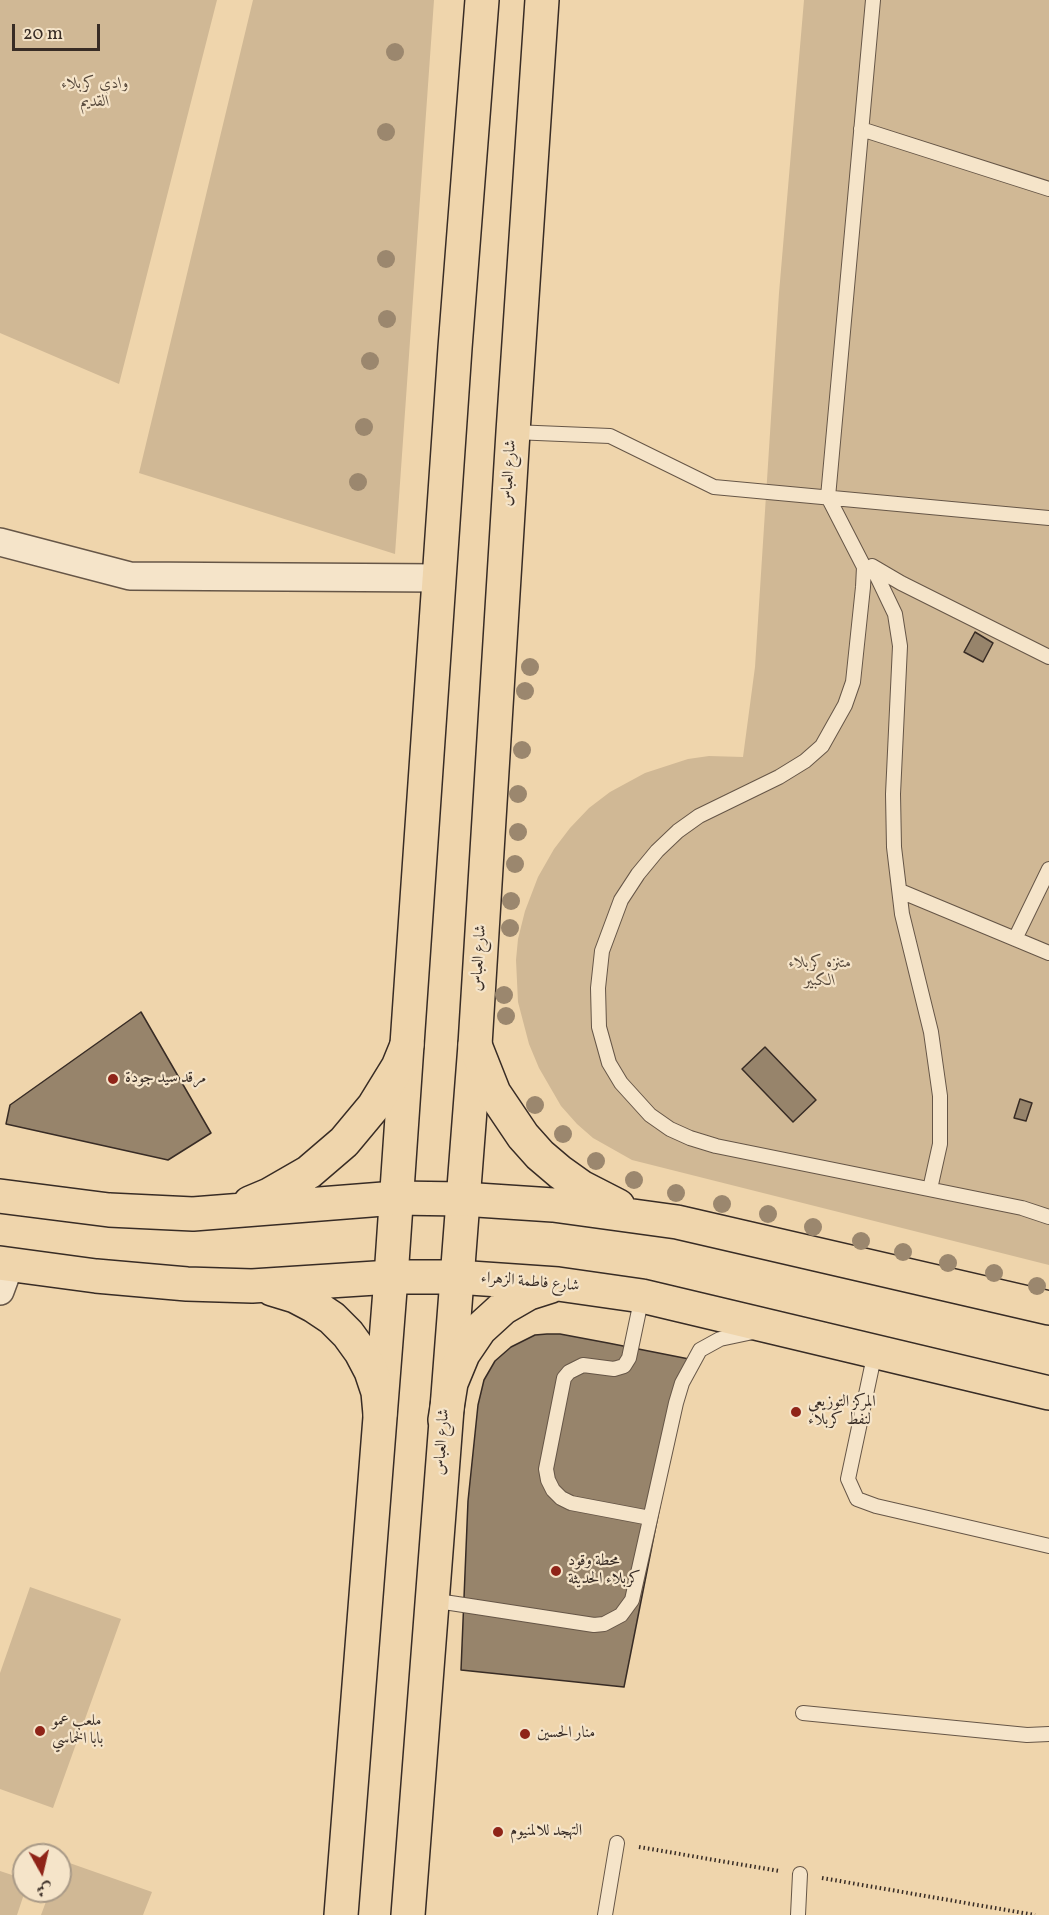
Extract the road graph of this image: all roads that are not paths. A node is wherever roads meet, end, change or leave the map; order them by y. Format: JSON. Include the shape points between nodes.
{"nodes":[{"id":1,"x":482,"y":0,"type":"edge"},
{"id":2,"x":542,"y":0,"type":"edge"},
{"id":3,"x":873,"y":0,"type":"edge"},
{"id":4,"x":861,"y":129,"type":"junction"},
{"id":5,"x":1049,"y":189,"type":"edge"},
{"id":6,"x":513,"y":432,"type":"junction"},
{"id":7,"x":828,"y":497,"type":"junction"},
{"id":8,"x":1049,"y":518,"type":"edge"},
{"id":9,"x":0,"y":542,"type":"edge"},
{"id":10,"x":857,"y":553,"type":"junction"},
{"id":11,"x":873,"y":568,"type":"junction"},
{"id":12,"x":439,"y":578,"type":"junction"},
{"id":13,"x":1049,"y":657,"type":"edge"},
{"id":14,"x":1049,"y":869,"type":"edge"},
{"id":15,"x":900,"y":891,"type":"junction"},
{"id":16,"x":1015,"y":939,"type":"junction"},
{"id":17,"x":1049,"y":953,"type":"edge"},
{"id":18,"x":475,"y":1045,"type":"junction"},
{"id":19,"x":407,"y":1046,"type":"junction"},
{"id":20,"x":0,"y":1180,"type":"edge"},
{"id":21,"x":930,"y":1189,"type":"junction"},
{"id":22,"x":0,"y":1196,"type":"edge"},
{"id":23,"x":396,"y":1198,"type":"junction"},
{"id":24,"x":462,"y":1199,"type":"junction"},
{"id":25,"x":49,"y":1201,"type":"junction"},
{"id":26,"x":226,"y":1212,"type":"junction"},
{"id":27,"x":1049,"y":1217,"type":"edge"},
{"id":28,"x":677,"y":1222,"type":"junction"},
{"id":29,"x":3,"y":1272,"type":"edge"},
{"id":30,"x":391,"y":1277,"type":"junction"},
{"id":31,"x":456,"y":1277,"type":"junction"},
{"id":32,"x":558,"y":1284,"type":"junction"},
{"id":33,"x":252,"y":1286,"type":"junction"},
{"id":34,"x":642,"y":1296,"type":"junction"},
{"id":35,"x":1049,"y":1308,"type":"edge"},
{"id":36,"x":781,"y":1329,"type":"junction"},
{"id":37,"x":875,"y":1352,"type":"junction"},
{"id":38,"x":1049,"y":1393,"type":"edge"},
{"id":39,"x":380,"y":1414,"type":"junction"},
{"id":40,"x":445,"y":1420,"type":"junction"},
{"id":41,"x":650,"y":1518,"type":"junction"},
{"id":42,"x":1049,"y":1546,"type":"edge"},
{"id":43,"x":431,"y":1600,"type":"junction"},
{"id":44,"x":803,"y":1713,"type":"dead end"},
{"id":45,"x":1049,"y":1734,"type":"edge"},
{"id":46,"x":617,"y":1843,"type":"road end"},
{"id":47,"x":800,"y":1875,"type":"road end"},
{"id":48,"x":341,"y":1915,"type":"edge"},
{"id":49,"x":408,"y":1915,"type":"edge"},
{"id":50,"x":605,"y":1915,"type":"edge"},
{"id":51,"x":798,"y":1915,"type":"edge"}],
"edges":[{"from":1,"to":12,"type":"main road"},
{"from":2,"to":6,"type":"main road","name":"شارع العباس"},
{"from":3,"to":4,"type":"lane"},
{"from":4,"to":5,"type":"lane"},
{"from":4,"to":7,"type":"lane"},
{"from":6,"to":7,"type":"lane","via":[[610,436],[714,487]]},
{"from":6,"to":18,"type":"main road","name":"شارع العباس"},
{"from":7,"to":8,"type":"lane"},
{"from":7,"to":10,"type":"lane"},
{"from":9,"to":12,"type":"street","via":[[130,576]]},
{"from":10,"to":11,"type":"lane"},
{"from":10,"to":21,"type":"lane","via":[[864,567],[864,587],[853,682],[833,728],[822,746],[805,761],[678,831],[638,874],[621,900],[602,951],[599,1028],[609,1063],[621,1083],[650,1115],[670,1129],[716,1146]]},
{"from":11,"to":13,"type":"lane"},
{"from":11,"to":15,"type":"lane","via":[[895,614],[900,646],[893,794]]},
{"from":12,"to":19,"type":"main road"},
{"from":14,"to":16,"type":"lane"},
{"from":15,"to":16,"type":"lane"},
{"from":15,"to":21,"type":"lane","via":[[931,1032],[940,1096],[940,1144]]},
{"from":16,"to":17,"type":"lane"},
{"from":18,"to":24,"type":"main road","name":"شارع العباس"},
{"from":18,"to":28,"type":"main road","via":[[503,1108],[540,1155],[604,1200]]},
{"from":19,"to":23,"type":"main road"},
{"from":19,"to":26,"type":"main road","via":[[387,1087],[344,1142],[289,1184]]},
{"from":20,"to":25,"type":"main road"},
{"from":21,"to":27,"type":"lane"},
{"from":22,"to":25,"type":"main road"},
{"from":23,"to":24,"type":"main road"},
{"from":23,"to":26,"type":"main road"},
{"from":23,"to":30,"type":"main road"},
{"from":24,"to":28,"type":"main road","via":[[553,1205]]},
{"from":24,"to":31,"type":"main road","name":"شارع العباس"},
{"from":25,"to":26,"type":"main road","via":[[109,1210]]},
{"from":28,"to":35,"type":"main road"},
{"from":29,"to":33,"type":"main road","name":"شارع فاطمة الزهراء"},
{"from":30,"to":31,"type":"main road","name":"شارع فاطمة الزهراء"},
{"from":30,"to":33,"type":"main road","name":"شارع فاطمة الزهراء"},
{"from":30,"to":39,"type":"main road"},
{"from":31,"to":32,"type":"main road","name":"شارع فاطمة الزهراء"},
{"from":31,"to":40,"type":"main road","name":"شارع العباس"},
{"from":32,"to":34,"type":"main road","name":"شارع فاطمة الزهراء"},
{"from":32,"to":40,"type":"main road","via":[[520,1298],[480,1329],[463,1354]]},
{"from":33,"to":39,"type":"main road","via":[[274,1289],[305,1301],[332,1318],[348,1334],[371,1371]]},
{"from":34,"to":36,"type":"main road","name":"شارع فاطمة الزهراء"},
{"from":34,"to":41,"type":"lane","via":[[624,1366],[614,1369],[583,1365],[564,1378],[546,1469],[553,1490],[561,1498]]},
{"from":36,"to":37,"type":"main road","name":"شارع فاطمة الزهراء"},
{"from":36,"to":41,"type":"lane","via":[[720,1339],[700,1350],[676,1403]]},
{"from":37,"to":38,"type":"main road","name":"شارع فاطمة الزهراء"},
{"from":37,"to":42,"type":"lane","via":[[848,1479],[857,1499]]},
{"from":39,"to":48,"type":"main road"},
{"from":40,"to":43,"type":"main road","name":"شارع العباس"},
{"from":41,"to":43,"type":"lane","via":[[632,1600],[612,1620],[594,1624]]},
{"from":43,"to":49,"type":"main road","name":"شارع العباس"},
{"from":44,"to":45,"type":"lane"},
{"from":46,"to":50,"type":"lane"},
{"from":47,"to":51,"type":"lane"}]}
